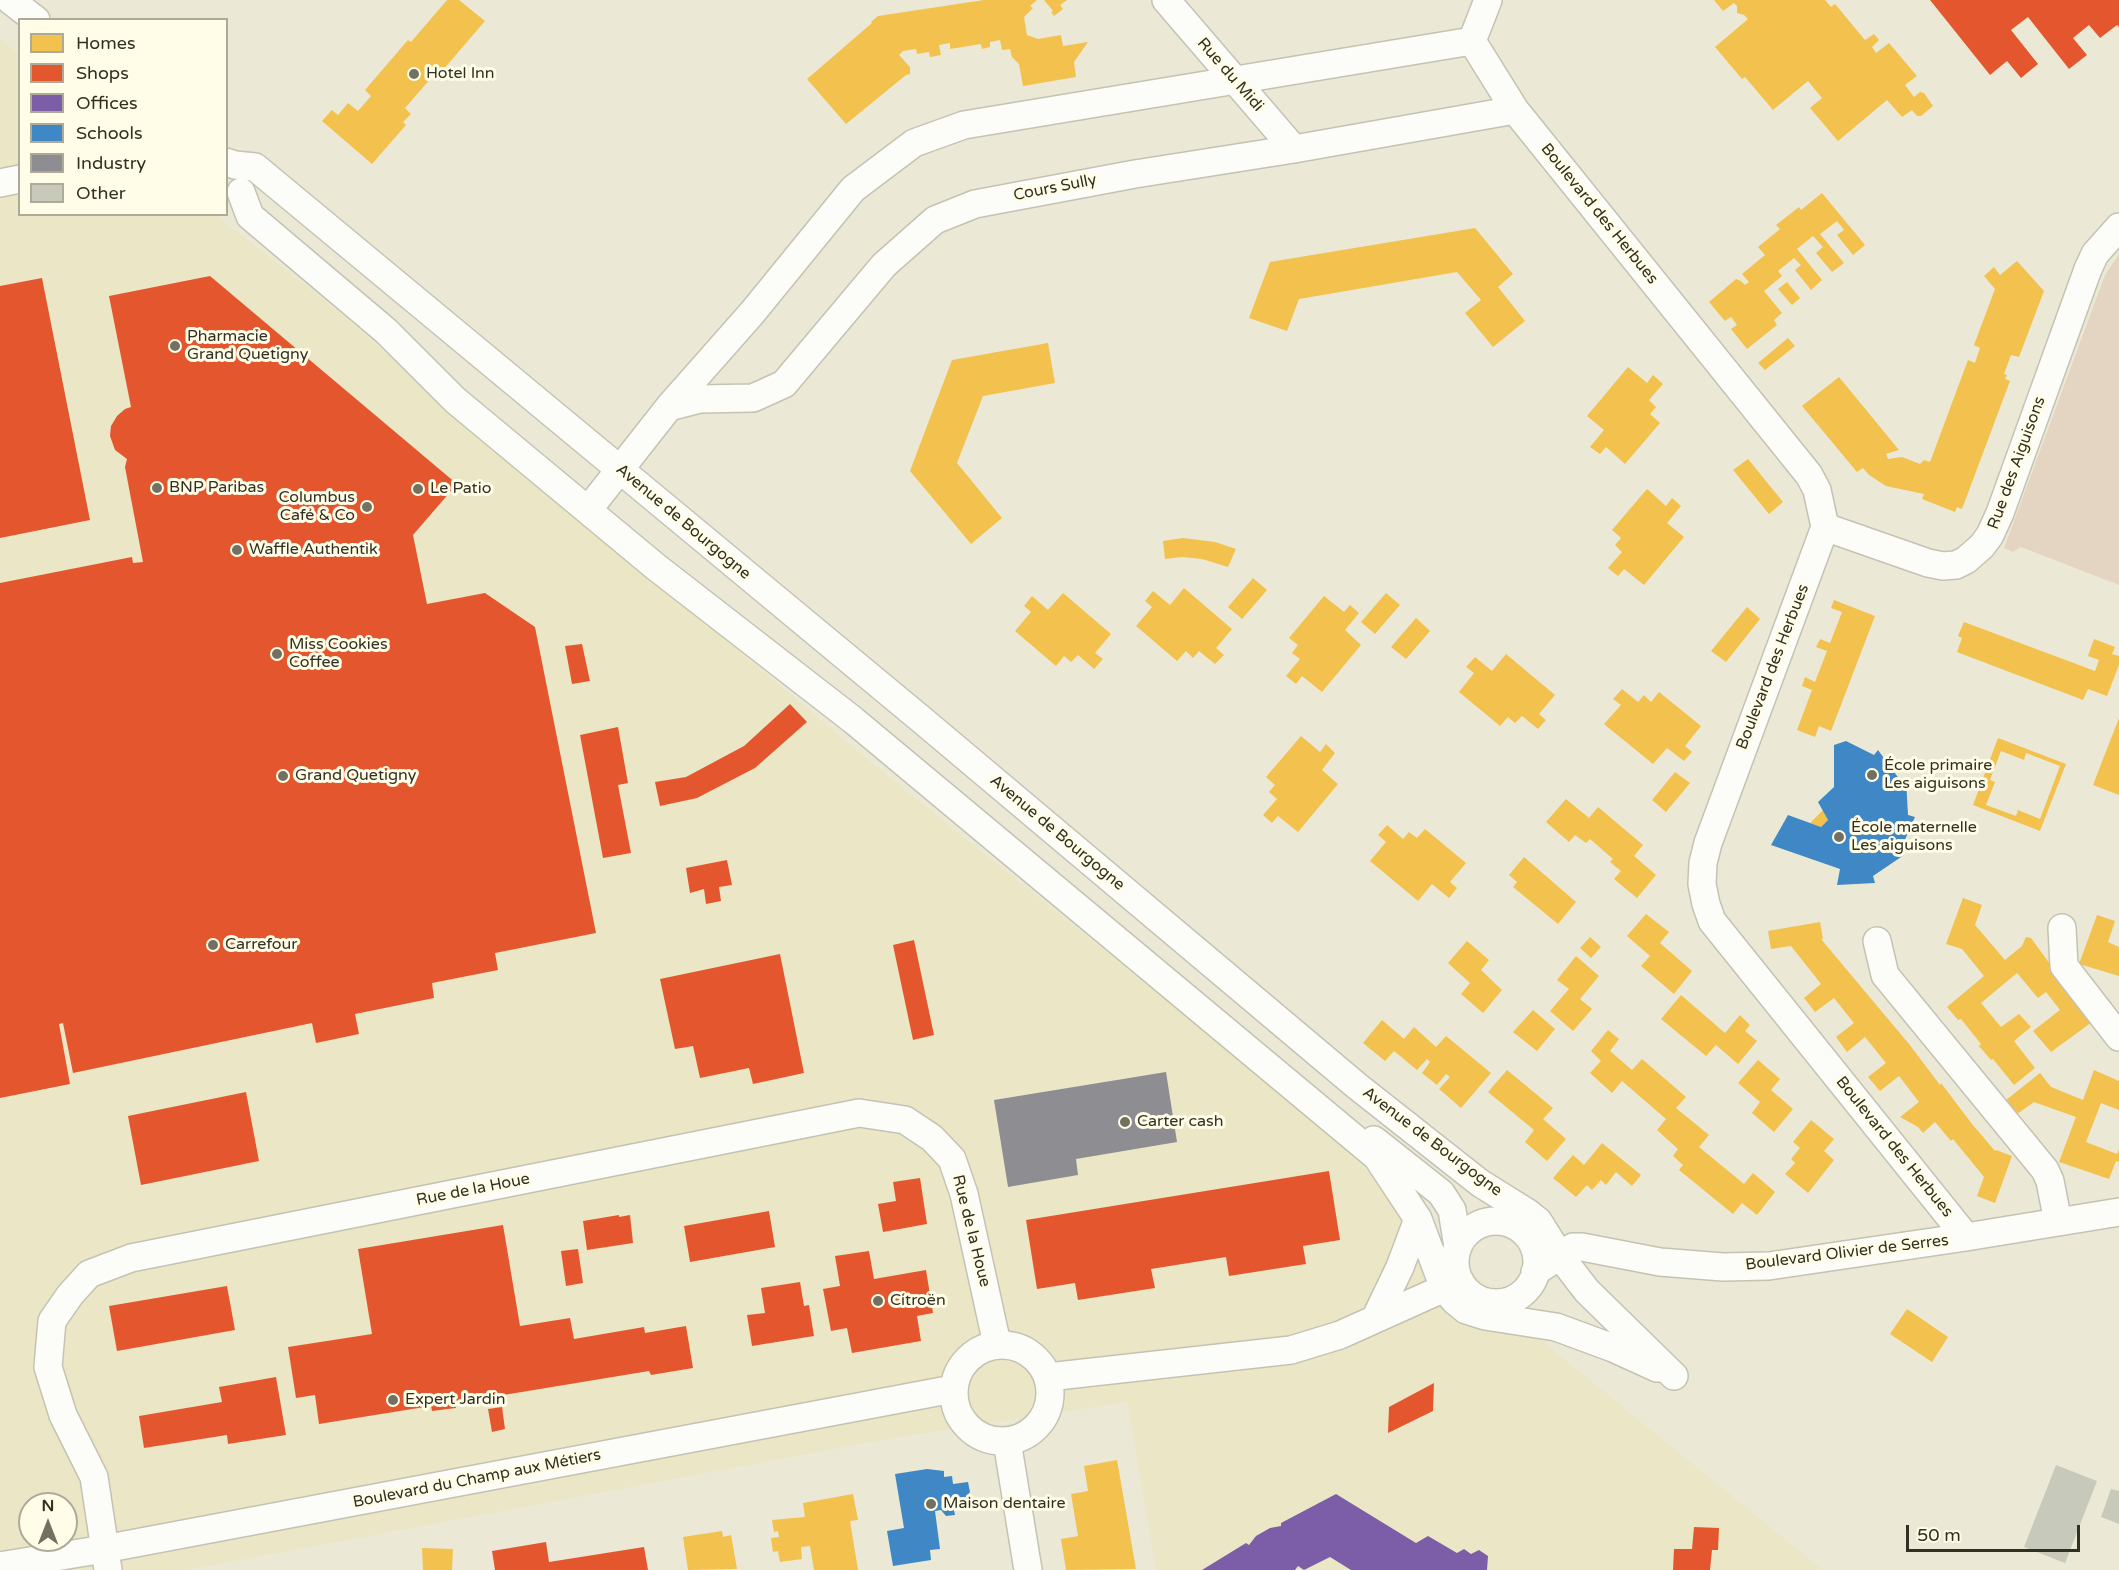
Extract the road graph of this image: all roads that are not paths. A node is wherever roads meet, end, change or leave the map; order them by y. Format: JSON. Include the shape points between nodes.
{"nodes":[{"id":1,"x":10,"y":0,"type":"edge"},
{"id":2,"x":1166,"y":0,"type":"edge"},
{"id":3,"x":1488,"y":0,"type":"edge"},
{"id":4,"x":33,"y":18,"type":"edge"},
{"id":5,"x":1472,"y":41,"type":"junction"},
{"id":6,"x":1234,"y":81,"type":"junction"},
{"id":7,"x":1515,"y":110,"type":"junction"},
{"id":8,"x":1294,"y":149,"type":"junction"},
{"id":9,"x":232,"y":175,"type":"edge"},
{"id":10,"x":18,"y":179,"type":"edge"},
{"id":11,"x":0,"y":183,"type":"edge"},
{"id":12,"x":2119,"y":227,"type":"edge"},
{"id":13,"x":669,"y":407,"type":"junction"},
{"id":14,"x":616,"y":474,"type":"junction"},
{"id":15,"x":595,"y":501,"type":"junction"},
{"id":16,"x":1825,"y":527,"type":"junction"},
{"id":17,"x":2062,"y":928,"type":"dead end"},
{"id":18,"x":1877,"y":941,"type":"dead end"},
{"id":19,"x":2119,"y":1037,"type":"edge"},
{"id":20,"x":2119,"y":1212,"type":"edge"},
{"id":21,"x":1418,"y":1219,"type":"junction"},
{"id":22,"x":2058,"y":1222,"type":"junction"},
{"id":23,"x":1517,"y":1228,"type":"junction"},
{"id":24,"x":1966,"y":1237,"type":"junction"},
{"id":25,"x":1458,"y":1247,"type":"junction"},
{"id":26,"x":1561,"y":1247,"type":"junction"},
{"id":27,"x":1535,"y":1272,"type":"junction"},
{"id":28,"x":1452,"y":1285,"type":"junction"},
{"id":29,"x":1375,"y":1319,"type":"junction"},
{"id":30,"x":997,"y":1344,"type":"junction"},
{"id":31,"x":1048,"y":1377,"type":"junction"},
{"id":32,"x":953,"y":1389,"type":"junction"},
{"id":33,"x":1007,"y":1441,"type":"junction"},
{"id":34,"x":106,"y":1560,"type":"edge"},
{"id":35,"x":0,"y":1566,"type":"edge"},
{"id":36,"x":1028,"y":1570,"type":"edge"}],
"edges":[{"from":1,"to":4,"type":"street"},
{"from":2,"to":6,"type":"street","name":"Rue du Midi"},
{"from":3,"to":5,"type":"street"},
{"from":5,"to":6,"type":"street"},
{"from":5,"to":7,"type":"street","name":"Boulevard des Herbues"},
{"from":6,"to":8,"type":"street","name":"Rue du Midi"},
{"from":6,"to":13,"type":"street","via":[[964,125],[914,143],[853,189]]},
{"from":7,"to":8,"type":"street","name":"Cours Sully"},
{"from":7,"to":16,"type":"street","name":"Boulevard des Herbues","via":[[1809,475],[1817,490]]},
{"from":8,"to":13,"type":"street","name":"Cours Sully","via":[[975,204],[935,220],[884,265],[784,384],[753,398],[700,399]]},
{"from":9,"to":14,"type":"street","name":"Avenue de Bourgogne"},
{"from":9,"to":15,"type":"street","name":"Avenue de Bourgogne"},
{"from":9,"to":21,"type":"street","name":"Avenue de Bourgogne","via":[[250,216],[386,331],[455,400],[656,567],[881,742],[1377,1157]]},
{"from":10,"to":11,"type":"street"},
{"from":12,"to":16,"type":"street","name":"Rue des Aiguisons","via":[[2088,269],[2000,513],[1982,546],[1966,560],[1943,566]]},
{"from":13,"to":14,"type":"street"},
{"from":14,"to":15,"type":"street"},
{"from":14,"to":23,"type":"street","name":"Avenue de Bourgogne","via":[[1259,1020]]},
{"from":14,"to":26,"type":"street","name":"Avenue de Bourgogne","via":[[1357,1086],[1480,1183],[1538,1221]]},
{"from":15,"to":25,"type":"street","name":"Avenue de Bourgogne","via":[[904,744],[1355,1125],[1442,1193],[1452,1210]]},
{"from":16,"to":24,"type":"street","name":"Boulevard des Herbues","via":[[1708,843],[1702,874],[1706,903],[1712,921]]},
{"from":17,"to":19,"type":"street","via":[[2064,966]]},
{"from":18,"to":22,"type":"street","via":[[1885,975],[2045,1170]]},
{"from":20,"to":22,"type":"street","name":"Boulevard Olivier de Serres"},
{"from":21,"to":28,"type":"street","name":"Avenue de Bourgogne"},
{"from":21,"to":29,"type":"street"},
{"from":22,"to":24,"type":"street","name":"Boulevard Olivier de Serres"},
{"from":23,"to":25,"type":"street","via":[[1499,1221],[1486,1222],[1464,1235]]},
{"from":23,"to":26,"type":"street","name":"Boulevard Olivier de Serres"},
{"from":23,"to":27,"type":"street","via":[[1535,1250]]},
{"from":24,"to":26,"type":"street","name":"Boulevard Olivier de Serres","via":[[1769,1266],[1735,1267],[1660,1263],[1582,1247]]},
{"from":25,"to":28,"type":"street"},
{"from":26,"to":27,"type":"street"},
{"from":26,"to":28,"type":"street","name":"Avenue de Bourgogne","via":[[1587,1291],[1674,1376],[1556,1327],[1466,1310],[1455,1301]]},
{"from":27,"to":28,"type":"street","via":[[1525,1290],[1508,1301],[1480,1300]]},
{"from":28,"to":29,"type":"street"},
{"from":29,"to":31,"type":"street","via":[[1291,1350]]},
{"from":30,"to":31,"type":"street","via":[[1013,1345],[1028,1352],[1040,1362]]},
{"from":30,"to":32,"type":"street","via":[[967,1359],[957,1372]]},
{"from":30,"to":34,"type":"street","name":"Rue de la Houe","via":[[964,1194],[952,1160],[932,1138],[905,1120],[859,1113],[131,1258],[89,1274],[70,1294],[52,1321],[48,1367],[63,1415],[94,1477]]},
{"from":31,"to":33,"type":"street","via":[[1051,1394],[1038,1426]]},
{"from":32,"to":33,"type":"street","via":[[962,1421],[974,1433],[990,1440]]},
{"from":32,"to":34,"type":"street","name":"Boulevard du Champ aux Métiers"},
{"from":33,"to":36,"type":"street"},
{"from":34,"to":35,"type":"street","name":"Boulevard du Champ aux Métiers"}]}
